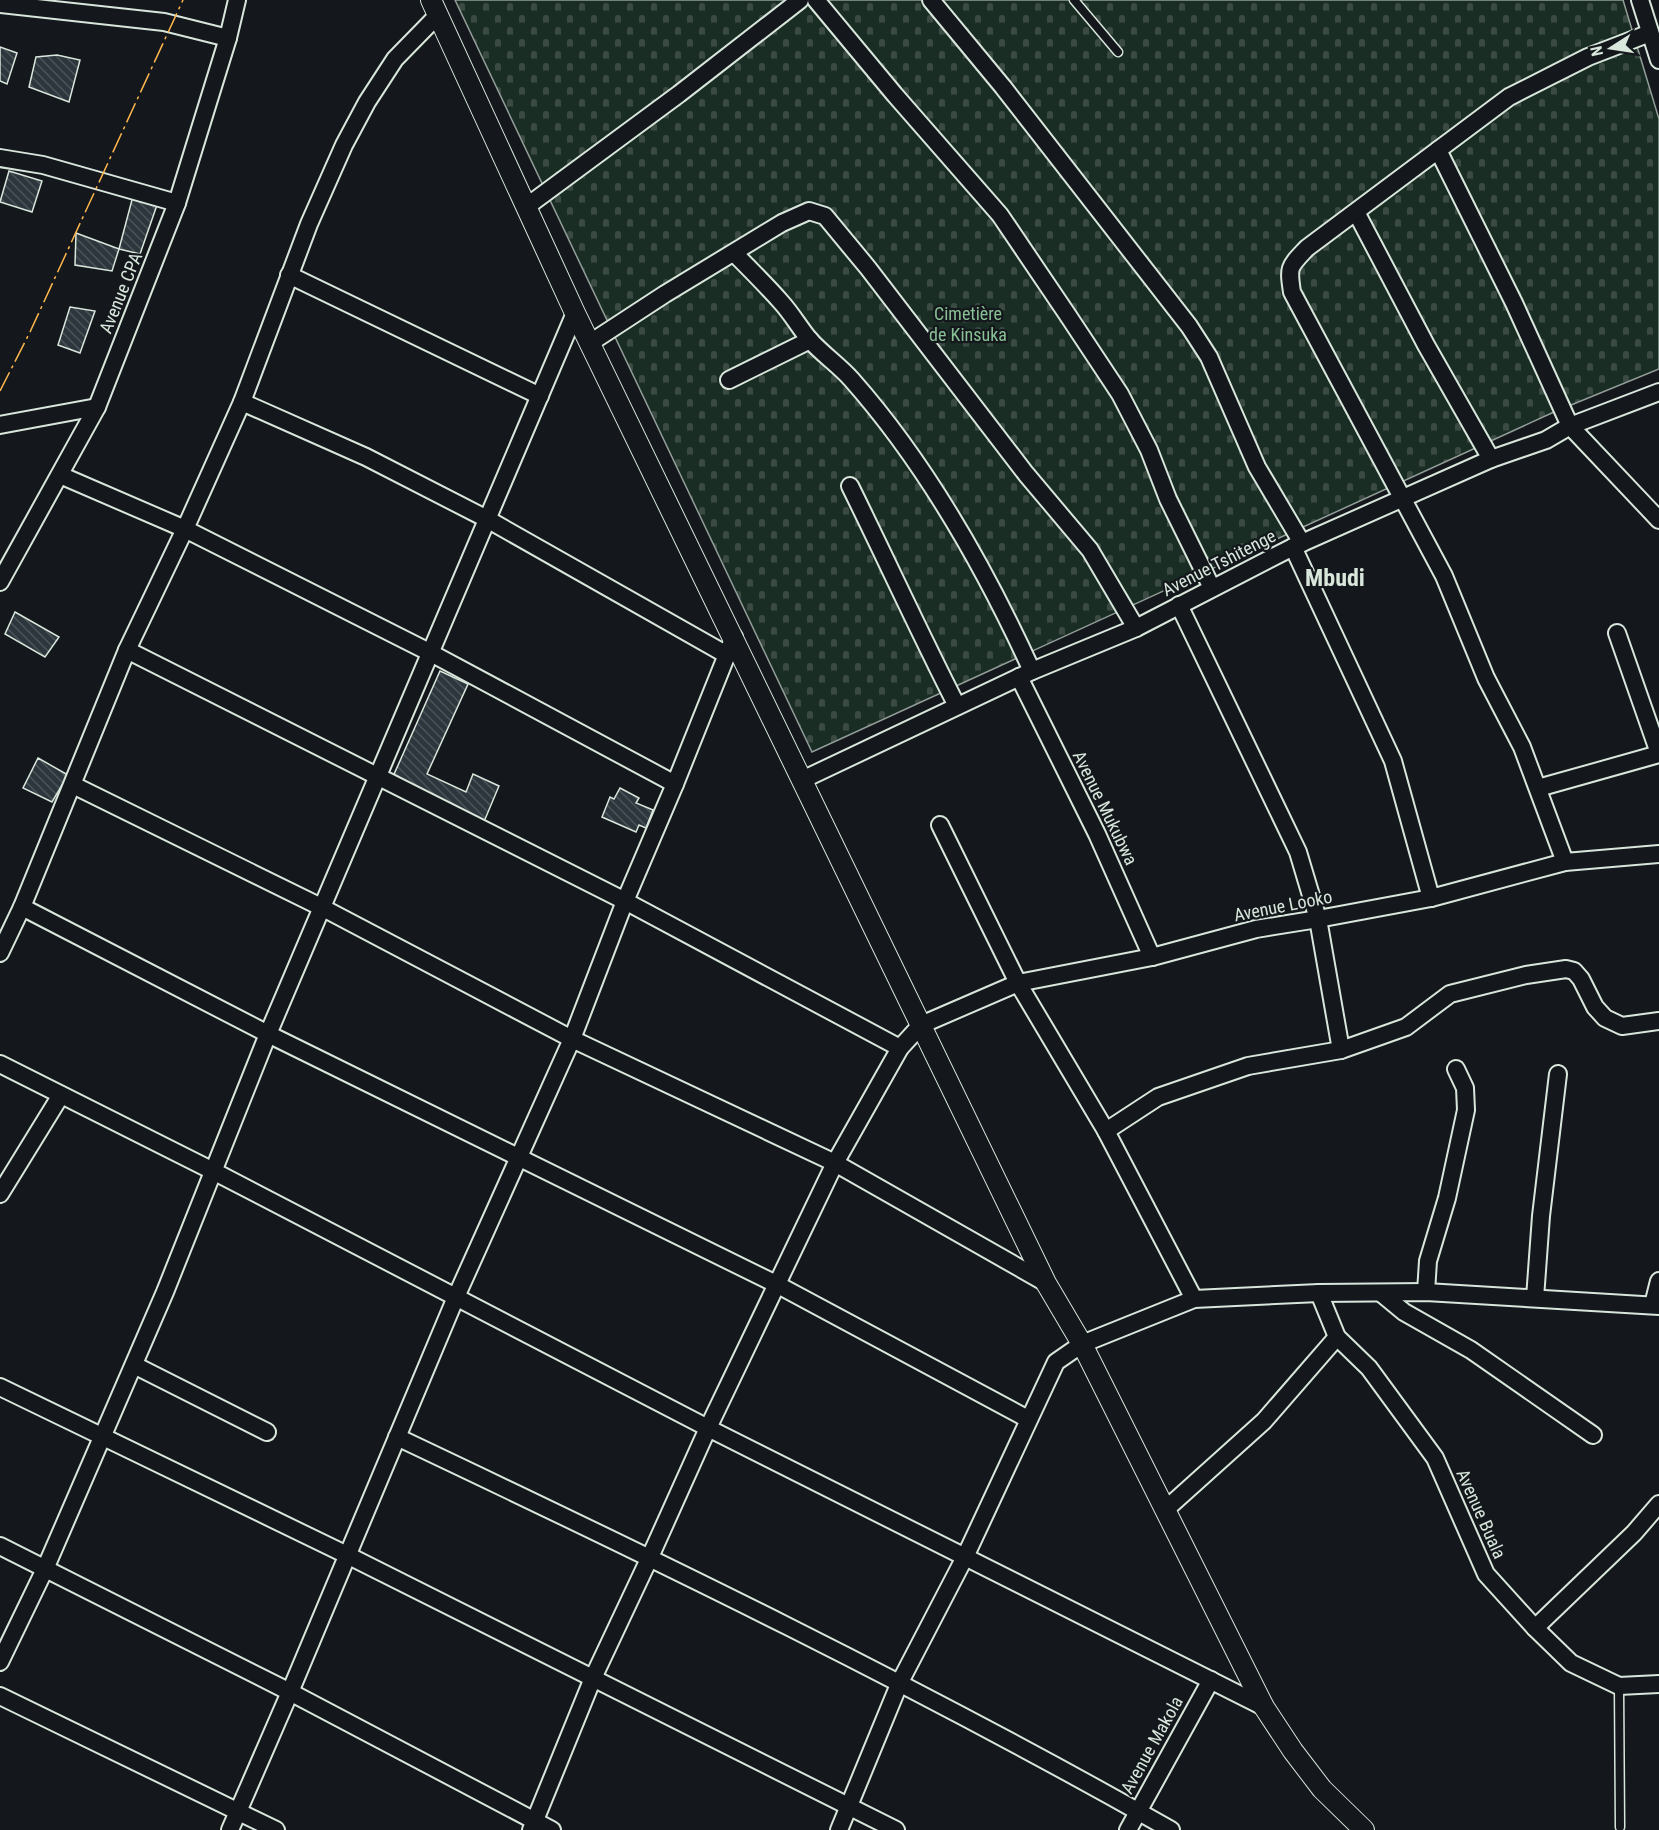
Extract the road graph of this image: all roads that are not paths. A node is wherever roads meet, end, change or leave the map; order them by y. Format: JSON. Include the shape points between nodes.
{"nodes":[{"id":1,"x":237,"y":0,"type":"edge"},
{"id":2,"x":800,"y":0,"type":"edge"},
{"id":3,"x":816,"y":0,"type":"edge"},
{"id":4,"x":931,"y":0,"type":"edge"},
{"id":5,"x":1074,"y":0,"type":"edge"},
{"id":6,"x":1640,"y":0,"type":"edge"},
{"id":7,"x":0,"y":4,"type":"edge"},
{"id":8,"x":434,"y":8,"type":"edge"},
{"id":9,"x":1650,"y":33,"type":"junction"},
{"id":10,"x":228,"y":38,"type":"junction"},
{"id":11,"x":1118,"y":52,"type":"dead end"},
{"id":12,"x":1659,"y":60,"type":"edge"},
{"id":13,"x":1438,"y":150,"type":"junction"},
{"id":14,"x":0,"y":158,"type":"edge"},
{"id":15,"x":177,"y":203,"type":"junction"},
{"id":16,"x":526,"y":207,"type":"junction"},
{"id":17,"x":1356,"y":212,"type":"junction"},
{"id":18,"x":734,"y":253,"type":"junction"},
{"id":19,"x":289,"y":275,"type":"junction"},
{"id":20,"x":575,"y":313,"type":"junction"},
{"id":21,"x":810,"y":340,"type":"junction"},
{"id":22,"x":590,"y":343,"type":"junction"},
{"id":23,"x":729,"y":380,"type":"dead end"},
{"id":24,"x":1659,"y":392,"type":"edge"},
{"id":25,"x":540,"y":396,"type":"junction"},
{"id":26,"x":242,"y":402,"type":"junction"},
{"id":27,"x":97,"y":407,"type":"junction"},
{"id":28,"x":0,"y":425,"type":"edge"},
{"id":29,"x":1570,"y":426,"type":"junction"},
{"id":30,"x":1491,"y":459,"type":"junction"},
{"id":31,"x":60,"y":475,"type":"junction"},
{"id":32,"x":849,"y":486,"type":"dead end"},
{"id":33,"x":1403,"y":499,"type":"junction"},
{"id":34,"x":487,"y":519,"type":"junction"},
{"id":35,"x":1659,"y":519,"type":"edge"},
{"id":36,"x":185,"y":529,"type":"junction"},
{"id":37,"x":1297,"y":545,"type":"junction"},
{"id":38,"x":0,"y":582,"type":"edge"},
{"id":39,"x":1212,"y":588,"type":"junction"},
{"id":40,"x":1179,"y":605,"type":"junction"},
{"id":41,"x":1136,"y":628,"type":"junction"},
{"id":42,"x":1617,"y":633,"type":"dead end"},
{"id":43,"x":730,"y":646,"type":"junction"},
{"id":44,"x":127,"y":650,"type":"junction"},
{"id":45,"x":429,"y":652,"type":"junction"},
{"id":46,"x":1026,"y":674,"type":"junction"},
{"id":47,"x":957,"y":706,"type":"junction"},
{"id":48,"x":1659,"y":753,"type":"edge"},
{"id":49,"x":378,"y":778,"type":"junction"},
{"id":50,"x":802,"y":780,"type":"junction"},
{"id":51,"x":675,"y":784,"type":"junction"},
{"id":52,"x":73,"y":785,"type":"junction"},
{"id":53,"x":1538,"y":788,"type":"junction"},
{"id":54,"x":940,"y":825,"type":"dead end"},
{"id":55,"x":1659,"y":854,"type":"edge"},
{"id":56,"x":1565,"y":862,"type":"junction"},
{"id":57,"x":1431,"y":898,"type":"junction"},
{"id":58,"x":625,"y":902,"type":"junction"},
{"id":59,"x":22,"y":907,"type":"junction"},
{"id":60,"x":323,"y":908,"type":"junction"},
{"id":61,"x":1318,"y":919,"type":"junction"},
{"id":62,"x":0,"y":953,"type":"edge"},
{"id":63,"x":1152,"y":957,"type":"junction"},
{"id":64,"x":1018,"y":983,"type":"junction"},
{"id":65,"x":1659,"y":1021,"type":"edge"},
{"id":66,"x":921,"y":1025,"type":"junction"},
{"id":67,"x":268,"y":1034,"type":"junction"},
{"id":68,"x":572,"y":1040,"type":"junction"},
{"id":69,"x":900,"y":1048,"type":"junction"},
{"id":70,"x":1341,"y":1050,"type":"junction"},
{"id":71,"x":0,"y":1064,"type":"edge"},
{"id":72,"x":1456,"y":1069,"type":"dead end"},
{"id":73,"x":1558,"y":1074,"type":"dead end"},
{"id":74,"x":61,"y":1095,"type":"junction"},
{"id":75,"x":1106,"y":1131,"type":"junction"},
{"id":76,"x":520,"y":1156,"type":"junction"},
{"id":77,"x":835,"y":1162,"type":"junction"},
{"id":78,"x":215,"y":1172,"type":"junction"},
{"id":79,"x":0,"y":1194,"type":"edge"},
{"id":80,"x":1659,"y":1281,"type":"edge"},
{"id":81,"x":1046,"y":1283,"type":"junction"},
{"id":82,"x":778,"y":1285,"type":"junction"},
{"id":83,"x":1426,"y":1292,"type":"junction"},
{"id":84,"x":1318,"y":1293,"type":"junction"},
{"id":85,"x":1382,"y":1293,"type":"junction"},
{"id":86,"x":456,"y":1297,"type":"junction"},
{"id":87,"x":1534,"y":1298,"type":"junction"},
{"id":88,"x":1194,"y":1299,"type":"junction"},
{"id":89,"x":1656,"y":1306,"type":"edge"},
{"id":90,"x":1337,"y":1337,"type":"junction"},
{"id":91,"x":1082,"y":1344,"type":"junction"},
{"id":92,"x":134,"y":1365,"type":"junction"},
{"id":93,"x":0,"y":1387,"type":"edge"},
{"id":94,"x":1028,"y":1419,"type":"junction"},
{"id":95,"x":708,"y":1428,"type":"junction"},
{"id":96,"x":267,"y":1432,"type":"dead end"},
{"id":97,"x":102,"y":1435,"type":"junction"},
{"id":98,"x":1593,"y":1436,"type":"dead end"},
{"id":99,"x":397,"y":1437,"type":"junction"},
{"id":100,"x":1659,"y":1504,"type":"edge"},
{"id":101,"x":1165,"y":1510,"type":"junction"},
{"id":102,"x":0,"y":1546,"type":"edge"},
{"id":103,"x":347,"y":1555,"type":"junction"},
{"id":104,"x":650,"y":1557,"type":"junction"},
{"id":105,"x":965,"y":1557,"type":"junction"},
{"id":106,"x":45,"y":1569,"type":"junction"},
{"id":107,"x":1535,"y":1628,"type":"junction"},
{"id":108,"x":0,"y":1662,"type":"edge"},
{"id":109,"x":593,"y":1678,"type":"junction"},
{"id":110,"x":1211,"y":1680,"type":"junction"},
{"id":111,"x":900,"y":1682,"type":"junction"},
{"id":112,"x":1659,"y":1684,"type":"edge"},
{"id":113,"x":1619,"y":1686,"type":"junction"},
{"id":114,"x":290,"y":1692,"type":"junction"},
{"id":115,"x":0,"y":1696,"type":"edge"},
{"id":116,"x":1264,"y":1707,"type":"junction"},
{"id":117,"x":849,"y":1806,"type":"junction"},
{"id":118,"x":238,"y":1811,"type":"junction"},
{"id":119,"x":1137,"y":1811,"type":"junction"},
{"id":120,"x":533,"y":1826,"type":"edge"},
{"id":121,"x":1620,"y":1827,"type":"dead end"},
{"id":122,"x":230,"y":1830,"type":"edge"},
{"id":123,"x":276,"y":1830,"type":"edge"},
{"id":124,"x":552,"y":1830,"type":"edge"},
{"id":125,"x":839,"y":1830,"type":"edge"},
{"id":126,"x":896,"y":1830,"type":"edge"},
{"id":127,"x":1128,"y":1830,"type":"edge"},
{"id":128,"x":1171,"y":1830,"type":"edge"},
{"id":129,"x":1364,"y":1830,"type":"edge"}],
"edges":[{"from":1,"to":10,"type":"street","name":"Avenue CPA"},
{"from":2,"to":16,"type":"street"},
{"from":3,"to":39,"type":"street","via":[[1000,215],[1067,314],[1120,394]]},
{"from":4,"to":37,"type":"street","via":[[1189,326],[1209,357],[1257,467]]},
{"from":5,"to":11,"type":"lane"},
{"from":6,"to":9,"type":"street"},
{"from":7,"to":10,"type":"street","via":[[164,22]]},
{"from":8,"to":16,"type":"street"},
{"from":8,"to":19,"type":"street","via":[[367,102]]},
{"from":9,"to":12,"type":"street"},
{"from":9,"to":13,"type":"street","via":[[1588,57],[1509,97]]},
{"from":10,"to":15,"type":"street","name":"Avenue CPA"},
{"from":13,"to":17,"type":"street"},
{"from":13,"to":29,"type":"street"},
{"from":14,"to":15,"type":"street","via":[[43,165]]},
{"from":15,"to":27,"type":"street","name":"Avenue CPA"},
{"from":16,"to":20,"type":"street"},
{"from":17,"to":30,"type":"street"},
{"from":17,"to":33,"type":"street","via":[[1293,263],[1289,272],[1292,292]]},
{"from":18,"to":21,"type":"street","name":"Avenue Mukubwa","via":[[783,304]]},
{"from":18,"to":22,"type":"street"},
{"from":18,"to":41,"type":"street","via":[[810,211],[825,216],[1090,550]]},
{"from":19,"to":25,"type":"street"},
{"from":19,"to":26,"type":"street"},
{"from":20,"to":22,"type":"street"},
{"from":20,"to":25,"type":"street"},
{"from":21,"to":23,"type":"street"},
{"from":21,"to":46,"type":"street","name":"Avenue Mukubwa","via":[[851,379],[901,442],[947,510],[1004,609]]},
{"from":22,"to":43,"type":"street"},
{"from":24,"to":29,"type":"street","name":"Avenue Tshitenge"},
{"from":25,"to":34,"type":"street"},
{"from":26,"to":34,"type":"street","via":[[366,457]]},
{"from":26,"to":36,"type":"street"},
{"from":27,"to":28,"type":"street"},
{"from":27,"to":31,"type":"street","name":"Avenue CPA"},
{"from":29,"to":30,"type":"street","name":"Avenue Tshitenge","via":[[1546,440]]},
{"from":29,"to":35,"type":"street"},
{"from":30,"to":33,"type":"street","name":"Avenue Tshitenge"},
{"from":31,"to":36,"type":"street"},
{"from":31,"to":38,"type":"street","name":"Avenue CPA"},
{"from":32,"to":47,"type":"street"},
{"from":33,"to":37,"type":"street","name":"Avenue Tshitenge"},
{"from":33,"to":53,"type":"street","via":[[1444,576]]},
{"from":34,"to":43,"type":"street"},
{"from":34,"to":45,"type":"street"},
{"from":36,"to":44,"type":"street"},
{"from":36,"to":45,"type":"street"},
{"from":37,"to":39,"type":"street","name":"Avenue Tshitenge"},
{"from":37,"to":57,"type":"street","via":[[1393,762]]},
{"from":39,"to":40,"type":"street","name":"Avenue Tshitenge"},
{"from":40,"to":41,"type":"street","name":"Avenue Tshitenge"},
{"from":40,"to":61,"type":"street","via":[[1298,852]]},
{"from":41,"to":46,"type":"street","name":"Avenue Tshitenge"},
{"from":42,"to":48,"type":"street"},
{"from":43,"to":50,"type":"street"},
{"from":43,"to":51,"type":"street"},
{"from":44,"to":49,"type":"street"},
{"from":44,"to":52,"type":"street"},
{"from":45,"to":49,"type":"street"},
{"from":45,"to":51,"type":"street"},
{"from":46,"to":47,"type":"street","name":"Avenue Tshitenge"},
{"from":46,"to":63,"type":"street","name":"Avenue Mukubwa"},
{"from":47,"to":50,"type":"street","name":"Avenue Tshitenge"},
{"from":48,"to":53,"type":"street"},
{"from":49,"to":58,"type":"street"},
{"from":49,"to":60,"type":"street"},
{"from":50,"to":66,"type":"street"},
{"from":51,"to":58,"type":"street"},
{"from":52,"to":59,"type":"street"},
{"from":52,"to":60,"type":"street"},
{"from":53,"to":56,"type":"street"},
{"from":54,"to":64,"type":"street"},
{"from":55,"to":56,"type":"street","name":"Avenue Looko"},
{"from":56,"to":57,"type":"street","name":"Avenue Looko"},
{"from":57,"to":61,"type":"street","name":"Avenue Looko"},
{"from":58,"to":68,"type":"street"},
{"from":58,"to":69,"type":"street"},
{"from":59,"to":62,"type":"street"},
{"from":59,"to":67,"type":"street"},
{"from":60,"to":67,"type":"street"},
{"from":60,"to":68,"type":"street"},
{"from":61,"to":63,"type":"street","name":"Avenue Looko","via":[[1256,929]]},
{"from":61,"to":70,"type":"street"},
{"from":63,"to":64,"type":"street","name":"Avenue Looko"},
{"from":64,"to":66,"type":"street","name":"Avenue Looko"},
{"from":64,"to":75,"type":"street"},
{"from":65,"to":70,"type":"street","via":[[1622,1026],[1605,1018],[1581,979],[1566,969],[1450,994],[1406,1028]]},
{"from":66,"to":69,"type":"street"},
{"from":66,"to":81,"type":"street"},
{"from":67,"to":76,"type":"street"},
{"from":67,"to":78,"type":"street"},
{"from":68,"to":76,"type":"street"},
{"from":68,"to":77,"type":"street"},
{"from":69,"to":77,"type":"street"},
{"from":70,"to":75,"type":"street","via":[[1248,1066],[1158,1097]]},
{"from":71,"to":74,"type":"street"},
{"from":72,"to":83,"type":"street","via":[[1465,1088],[1466,1110],[1447,1198],[1428,1261]]},
{"from":73,"to":87,"type":"street"},
{"from":74,"to":78,"type":"street"},
{"from":74,"to":79,"type":"street"},
{"from":75,"to":88,"type":"street"},
{"from":76,"to":82,"type":"street"},
{"from":76,"to":86,"type":"street"},
{"from":77,"to":81,"type":"street"},
{"from":77,"to":82,"type":"street"},
{"from":78,"to":86,"type":"street"},
{"from":78,"to":92,"type":"street"},
{"from":80,"to":89,"type":"street"},
{"from":81,"to":91,"type":"street"},
{"from":82,"to":94,"type":"street"},
{"from":82,"to":95,"type":"street"},
{"from":83,"to":85,"type":"street"},
{"from":83,"to":87,"type":"street"},
{"from":84,"to":85,"type":"street"},
{"from":84,"to":88,"type":"street"},
{"from":84,"to":90,"type":"street","name":"Avenue Buala"},
{"from":85,"to":98,"type":"street","via":[[1404,1312],[1471,1350]]},
{"from":86,"to":95,"type":"street"},
{"from":86,"to":99,"type":"street"},
{"from":87,"to":89,"type":"street"},
{"from":88,"to":91,"type":"street"},
{"from":90,"to":101,"type":"street","via":[[1264,1421]]},
{"from":90,"to":107,"type":"street","name":"Avenue Buala","via":[[1369,1368],[1436,1458],[1486,1574]]},
{"from":91,"to":94,"type":"street","via":[[1056,1362]]},
{"from":91,"to":101,"type":"street"},
{"from":92,"to":96,"type":"street"},
{"from":92,"to":97,"type":"street"},
{"from":93,"to":97,"type":"street"},
{"from":94,"to":105,"type":"street"},
{"from":95,"to":104,"type":"street"},
{"from":95,"to":105,"type":"street"},
{"from":97,"to":103,"type":"street"},
{"from":97,"to":106,"type":"street"},
{"from":99,"to":103,"type":"street"},
{"from":99,"to":104,"type":"street"},
{"from":100,"to":107,"type":"street"},
{"from":101,"to":116,"type":"street"},
{"from":102,"to":106,"type":"street"},
{"from":103,"to":109,"type":"street"},
{"from":103,"to":114,"type":"street"},
{"from":104,"to":109,"type":"street"},
{"from":104,"to":111,"type":"street"},
{"from":105,"to":110,"type":"street"},
{"from":105,"to":111,"type":"street"},
{"from":106,"to":108,"type":"street"},
{"from":106,"to":114,"type":"street"},
{"from":107,"to":113,"type":"street","name":"Avenue Buala","via":[[1570,1663]]},
{"from":109,"to":117,"type":"street"},
{"from":109,"to":120,"type":"street"},
{"from":110,"to":116,"type":"street"},
{"from":110,"to":119,"type":"street","name":"Avenue Makola"},
{"from":111,"to":117,"type":"street"},
{"from":111,"to":119,"type":"street"},
{"from":112,"to":113,"type":"street","name":"Avenue Buala"},
{"from":113,"to":121,"type":"lane"},
{"from":114,"to":118,"type":"street"},
{"from":114,"to":120,"type":"street"},
{"from":115,"to":118,"type":"street"},
{"from":116,"to":129,"type":"street","via":[[1322,1789]]},
{"from":117,"to":125,"type":"street"},
{"from":117,"to":126,"type":"street"},
{"from":118,"to":122,"type":"street"},
{"from":118,"to":123,"type":"street"},
{"from":119,"to":127,"type":"street","name":"Avenue Makola"},
{"from":119,"to":128,"type":"street"},
{"from":120,"to":124,"type":"street"}]}
